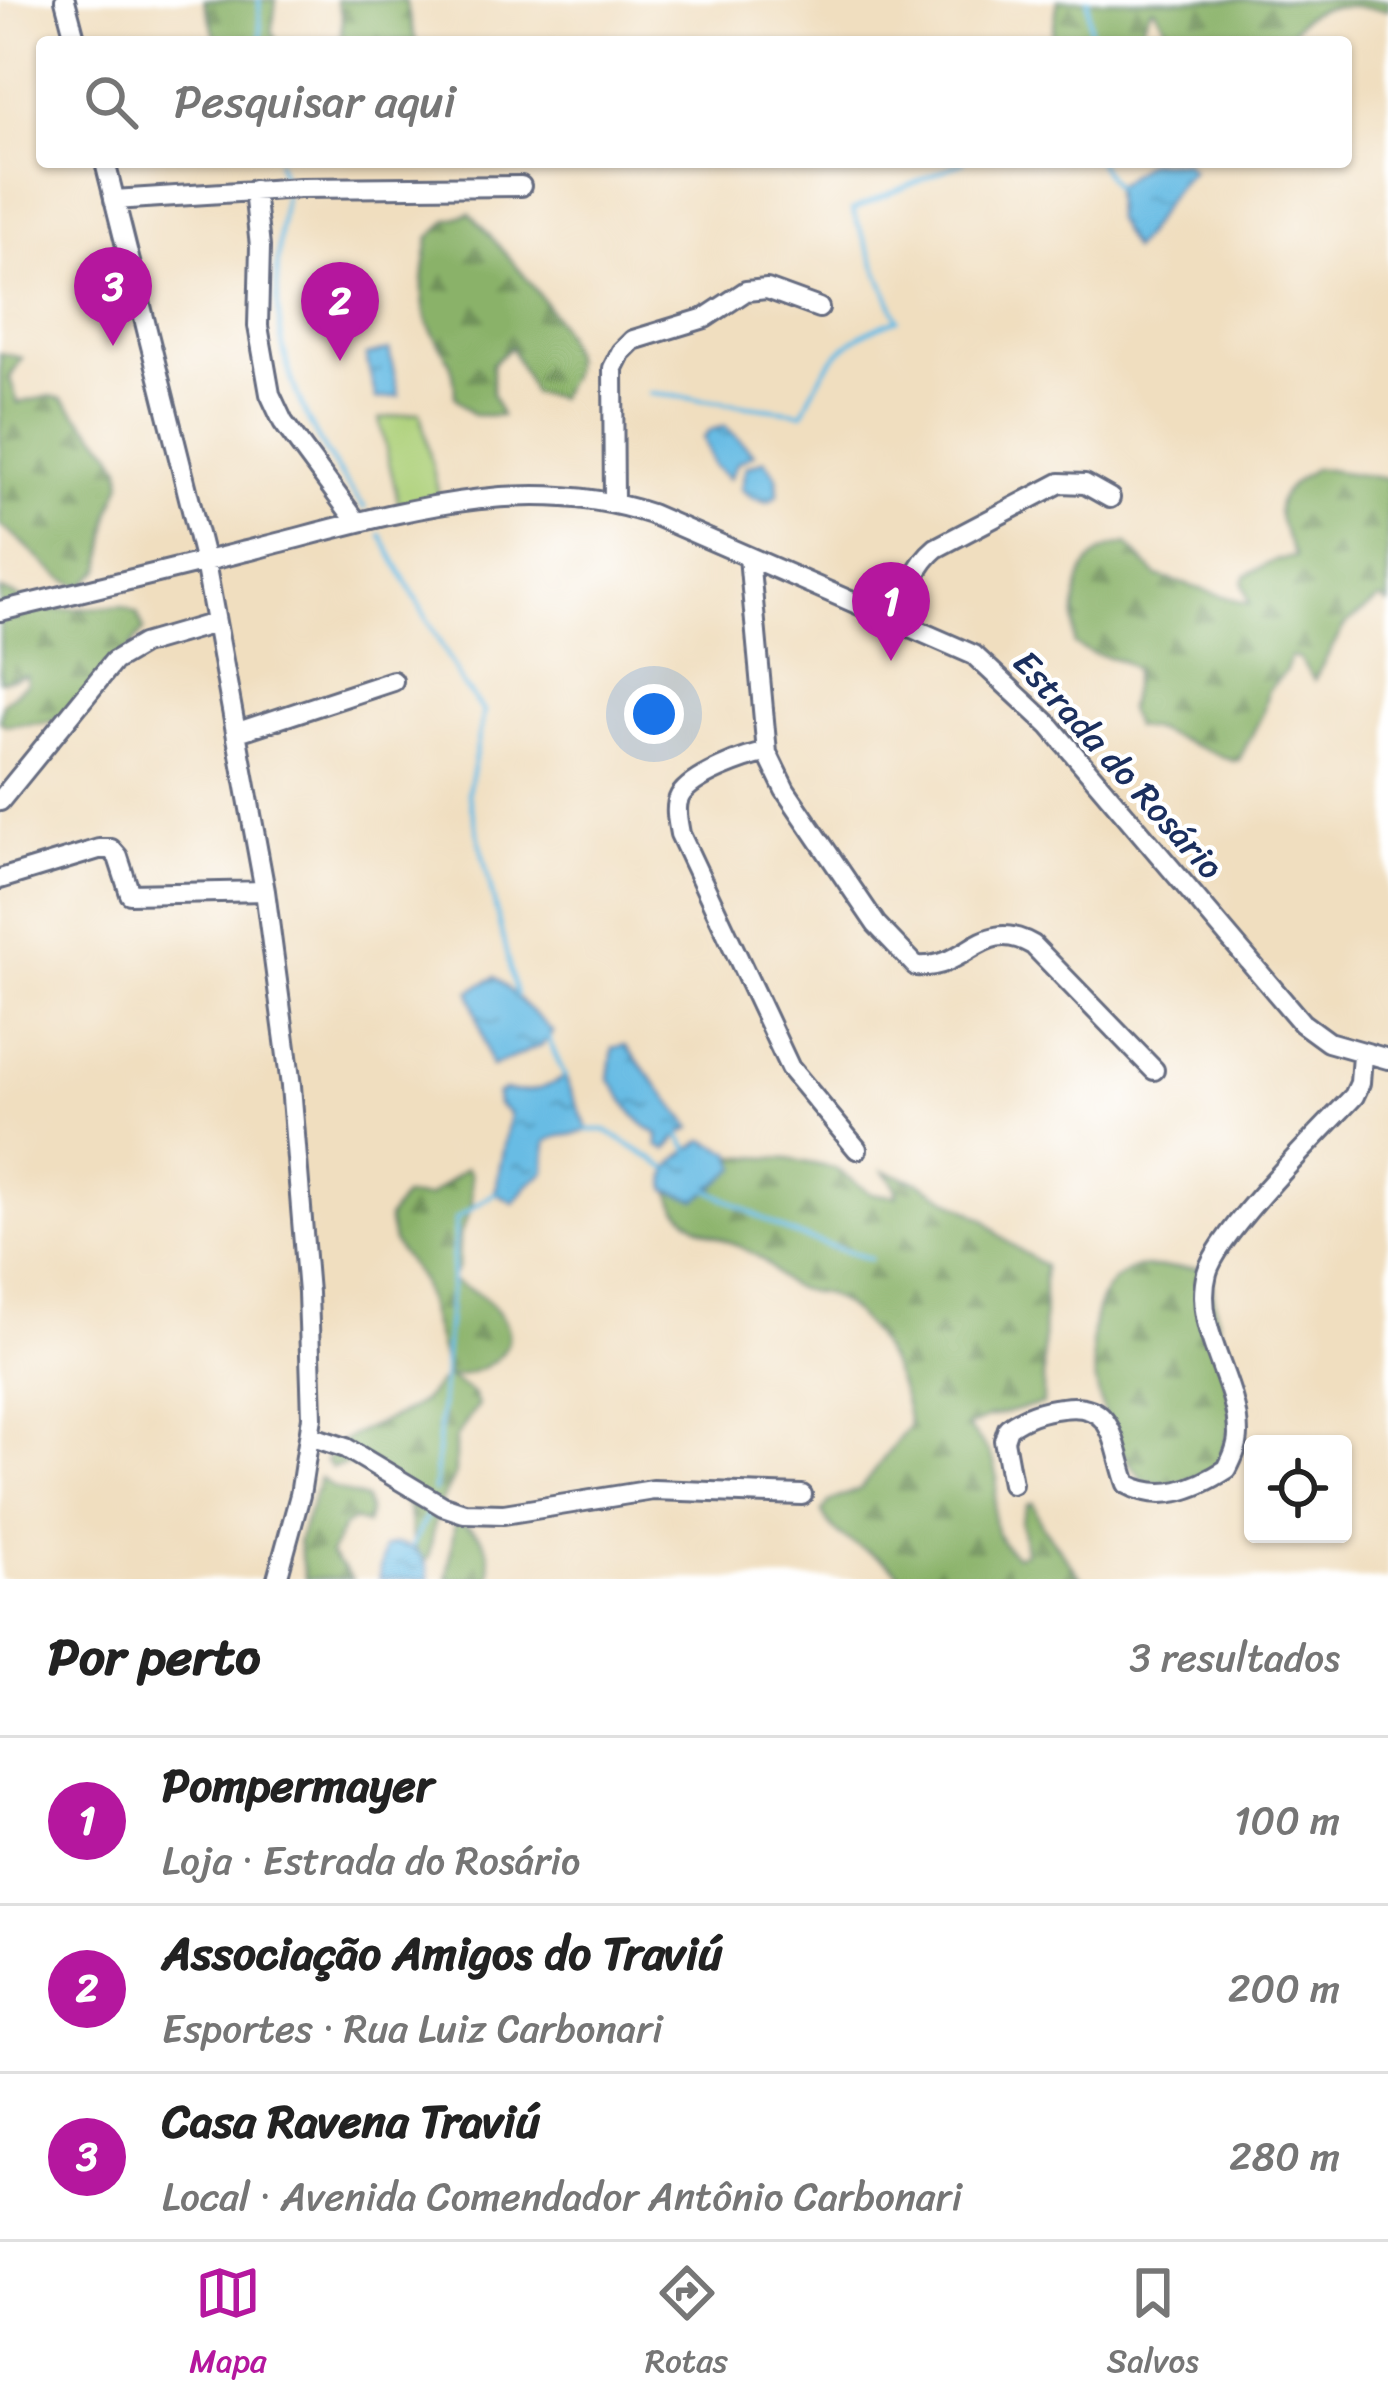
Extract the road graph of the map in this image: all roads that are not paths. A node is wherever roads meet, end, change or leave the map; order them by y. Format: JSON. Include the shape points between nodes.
{"nodes":[{"id":1,"x":65,"y":0,"type":"edge"},
{"id":2,"x":74,"y":36,"type":"edge"},
{"id":3,"x":106,"y":168,"type":"edge"},
{"id":4,"x":521,"y":186,"type":"dead end"},
{"id":5,"x":254,"y":190,"type":"junction"},
{"id":6,"x":114,"y":200,"type":"junction"},
{"id":7,"x":819,"y":308,"type":"dead end"},
{"id":8,"x":1110,"y":498,"type":"dead end"},
{"id":9,"x":614,"y":501,"type":"junction"},
{"id":10,"x":357,"y":522,"type":"junction"},
{"id":11,"x":749,"y":557,"type":"junction"},
{"id":12,"x":205,"y":562,"type":"junction"},
{"id":13,"x":0,"y":611,"type":"edge"},
{"id":14,"x":901,"y":621,"type":"junction"},
{"id":15,"x":215,"y":622,"type":"junction"},
{"id":16,"x":393,"y":681,"type":"dead end"},
{"id":17,"x":238,"y":732,"type":"junction"},
{"id":18,"x":767,"y":753,"type":"junction"},
{"id":19,"x":0,"y":801,"type":"edge"},
{"id":20,"x":0,"y":879,"type":"edge"},
{"id":21,"x":265,"y":891,"type":"junction"},
{"id":22,"x":1362,"y":1055,"type":"junction"},
{"id":23,"x":1388,"y":1059,"type":"edge"},
{"id":24,"x":1154,"y":1070,"type":"dead end"},
{"id":25,"x":857,"y":1149,"type":"dead end"},
{"id":26,"x":310,"y":1436,"type":"junction"},
{"id":27,"x":1012,"y":1484,"type":"dead end"},
{"id":28,"x":802,"y":1495,"type":"dead end"},
{"id":29,"x":277,"y":1579,"type":"edge"}],
"edges":[{"from":1,"to":2,"type":"street"},
{"from":3,"to":6,"type":"street"},
{"from":4,"to":5,"type":"street"},
{"from":5,"to":6,"type":"street"},
{"from":5,"to":10,"type":"street","via":[[270,394]]},
{"from":6,"to":12,"type":"street"},
{"from":7,"to":9,"type":"street","via":[[767,289],[746,291],[705,318],[633,340],[613,368]]},
{"from":8,"to":14,"type":"street","via":[[1085,484],[1060,484],[936,548],[913,575]]},
{"from":9,"to":10,"type":"street","name":"Estrada do Rosário","via":[[512,494]]},
{"from":9,"to":11,"type":"street","name":"Estrada do Rosário"},
{"from":10,"to":12,"type":"street","name":"Estrada do Rosário"},
{"from":11,"to":14,"type":"street","name":"Estrada do Rosário"},
{"from":11,"to":18,"type":"street"},
{"from":12,"to":13,"type":"street","name":"Estrada do Rosário"},
{"from":12,"to":15,"type":"street"},
{"from":14,"to":22,"type":"street","name":"Estrada do Rosário","via":[[974,655],[1024,698],[1302,1023]]},
{"from":15,"to":17,"type":"street"},
{"from":15,"to":19,"type":"street","via":[[114,661]]},
{"from":16,"to":17,"type":"street"},
{"from":17,"to":21,"type":"street"},
{"from":18,"to":24,"type":"street","via":[[898,952],[916,966],[940,968],[995,934],[1015,934],[1034,944]]},
{"from":18,"to":25,"type":"street","via":[[690,785],[679,797],[680,834],[790,1068]]},
{"from":20,"to":21,"type":"street","via":[[111,849],[130,894]]},
{"from":21,"to":26,"type":"street","via":[[295,1132]]},
{"from":22,"to":23,"type":"street","name":"Estrada do Rosário"},
{"from":22,"to":27,"type":"street","via":[[1354,1096],[1224,1241],[1207,1271],[1208,1326],[1238,1434],[1227,1469],[1170,1495],[1146,1495],[1127,1484],[1109,1424],[1079,1405],[1008,1428]]},
{"from":26,"to":28,"type":"street","via":[[464,1513],[653,1490]]},
{"from":26,"to":29,"type":"street"}]}
